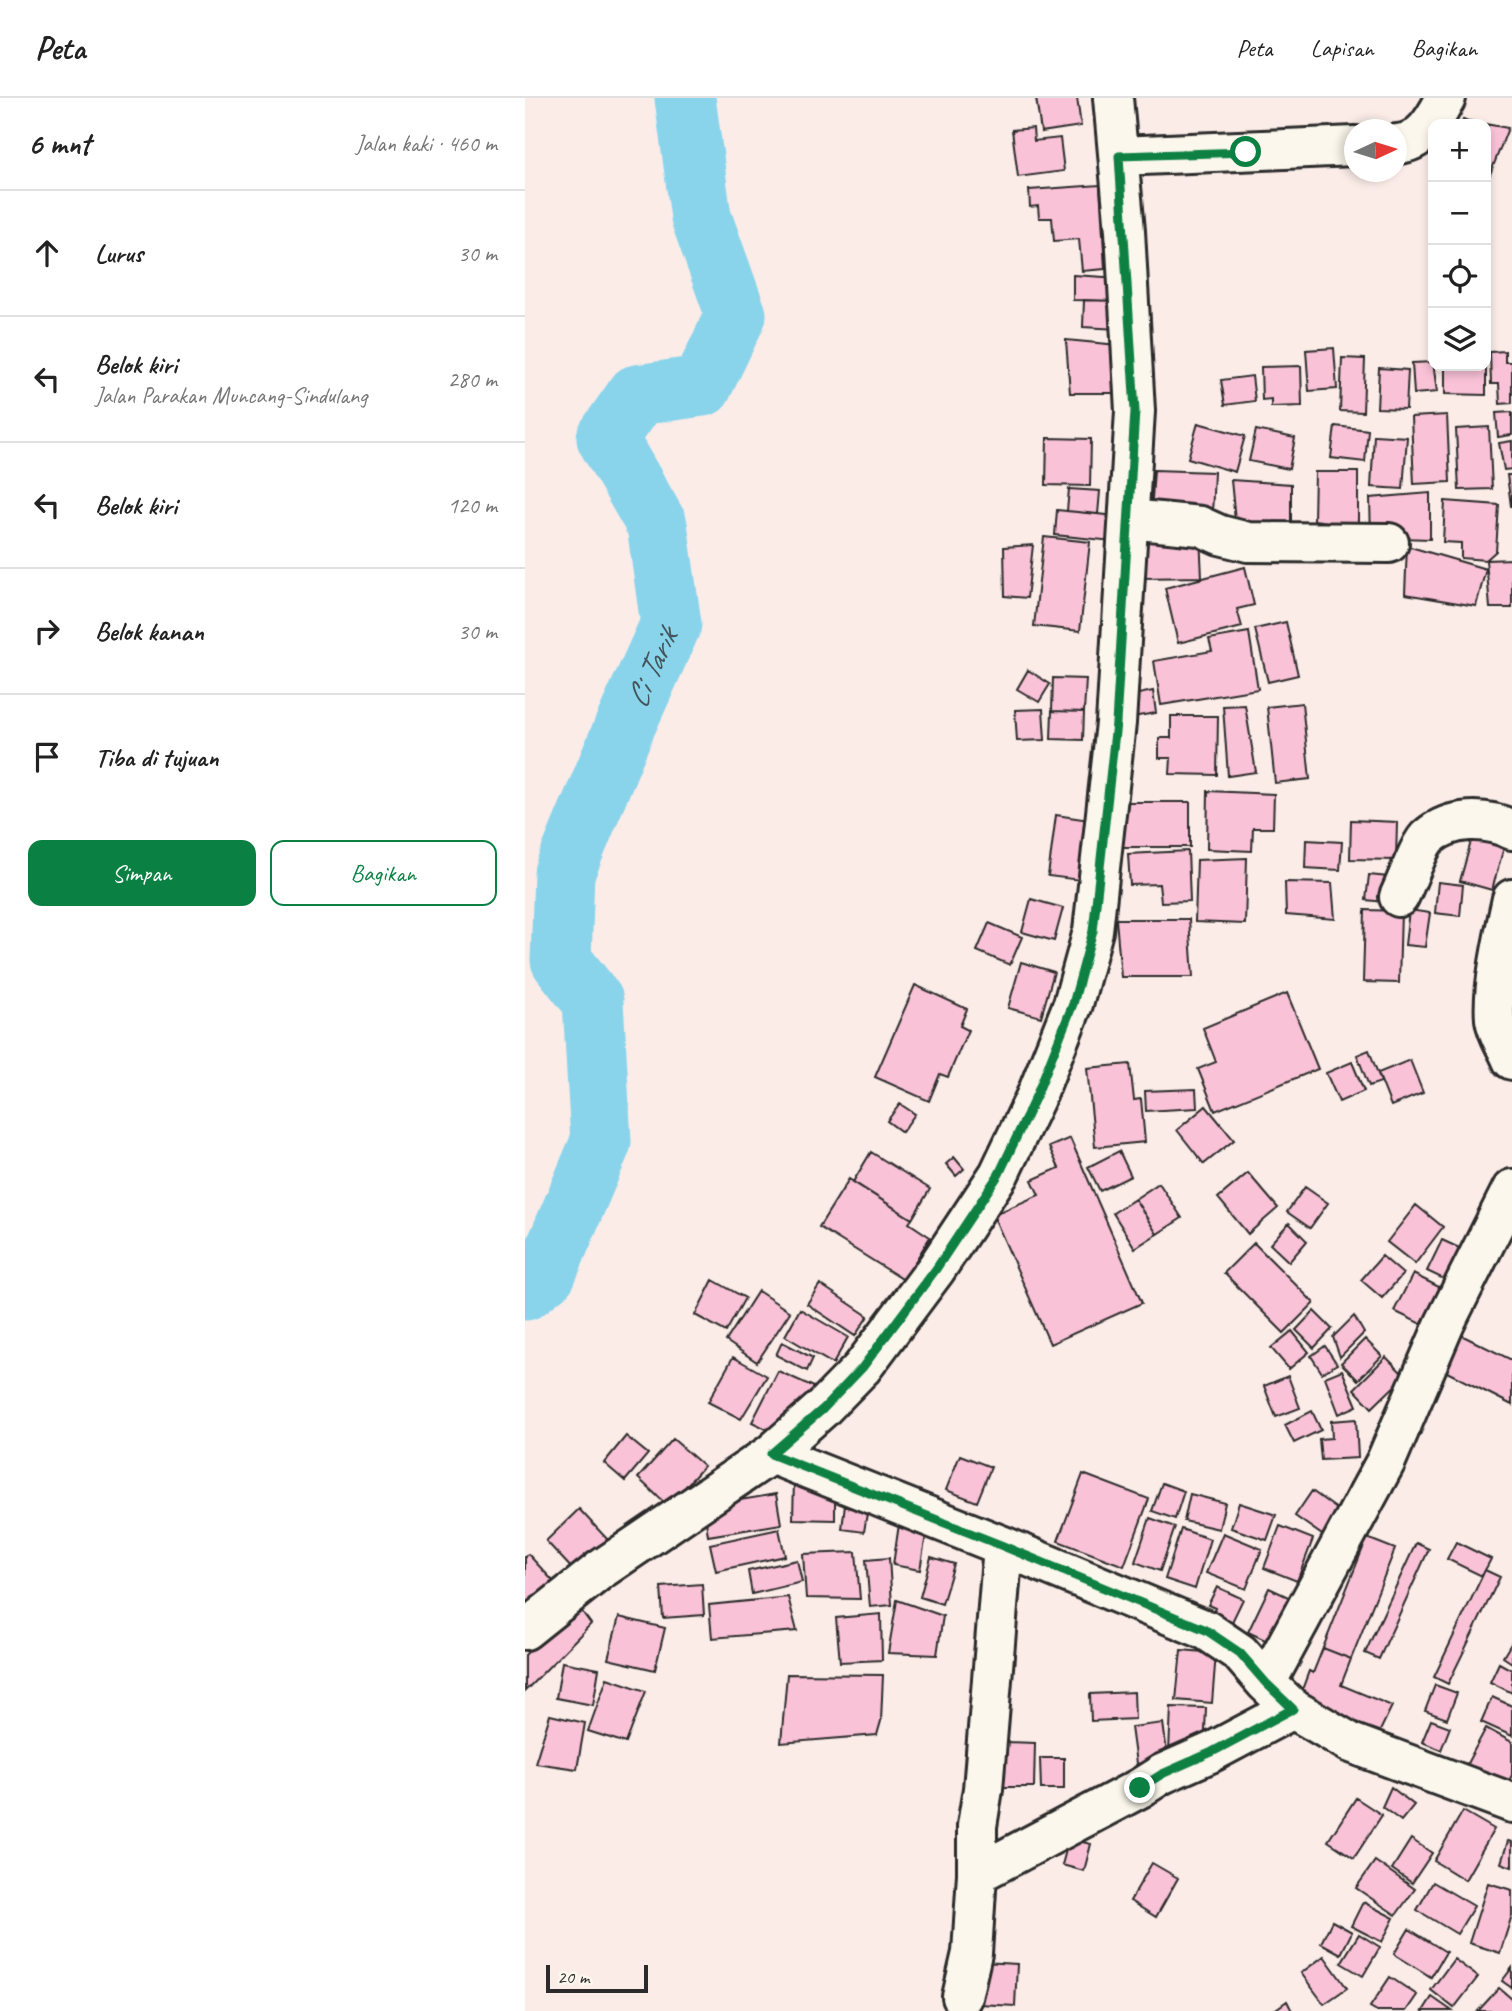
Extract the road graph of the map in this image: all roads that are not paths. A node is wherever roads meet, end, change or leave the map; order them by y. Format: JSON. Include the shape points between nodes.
{"nodes":[{"id":1,"x":1113,"y":98,"type":"edge"},
{"id":2,"x":1446,"y":98,"type":"edge"},
{"id":3,"x":1407,"y":142,"type":"edge"},
{"id":4,"x":1344,"y":146,"type":"edge"},
{"id":5,"x":1119,"y":156,"type":"junction"},
{"id":6,"x":1129,"y":519,"type":"junction"},
{"id":7,"x":1389,"y":543,"type":"dead end"},
{"id":8,"x":1512,"y":830,"type":"edge"},
{"id":9,"x":1399,"y":897,"type":"dead end"},
{"id":10,"x":1512,"y":899,"type":"edge"},
{"id":11,"x":1512,"y":1060,"type":"edge"},
{"id":12,"x":1512,"y":1189,"type":"edge"},
{"id":13,"x":771,"y":1454,"type":"junction"},
{"id":14,"x":1003,"y":1546,"type":"junction"},
{"id":15,"x":525,"y":1630,"type":"edge"},
{"id":16,"x":1280,"y":1696,"type":"junction"},
{"id":17,"x":1512,"y":1803,"type":"edge"},
{"id":18,"x":977,"y":1849,"type":"junction"},
{"id":19,"x":962,"y":1997,"type":"dead end"}],
"edges":[{"from":1,"to":5,"type":"street"},
{"from":2,"to":3,"type":"street","via":[[1437,116]]},
{"from":4,"to":5,"type":"street"},
{"from":5,"to":6,"type":"street","via":[[1135,411]]},
{"from":6,"to":7,"type":"street","via":[[1200,526],[1248,542]]},
{"from":6,"to":13,"type":"street","via":[[1116,723],[1093,931],[1073,1004],[999,1174],[936,1269],[862,1368]]},
{"from":8,"to":9,"type":"street","via":[[1495,821],[1474,820],[1452,824],[1426,838]]},
{"from":10,"to":11,"type":"street","via":[[1499,965],[1495,1018]]},
{"from":12,"to":16,"type":"street","via":[[1445,1323]]},
{"from":13,"to":14,"type":"street"},
{"from":13,"to":15,"type":"street","via":[[600,1570]]},
{"from":14,"to":16,"type":"street","via":[[1206,1630],[1240,1653]]},
{"from":14,"to":18,"type":"street"},
{"from":16,"to":17,"type":"street","via":[[1351,1743]]},
{"from":16,"to":18,"type":"street","via":[[1212,1752],[1140,1788]]},
{"from":18,"to":19,"type":"street","via":[[972,1954]]}]}
